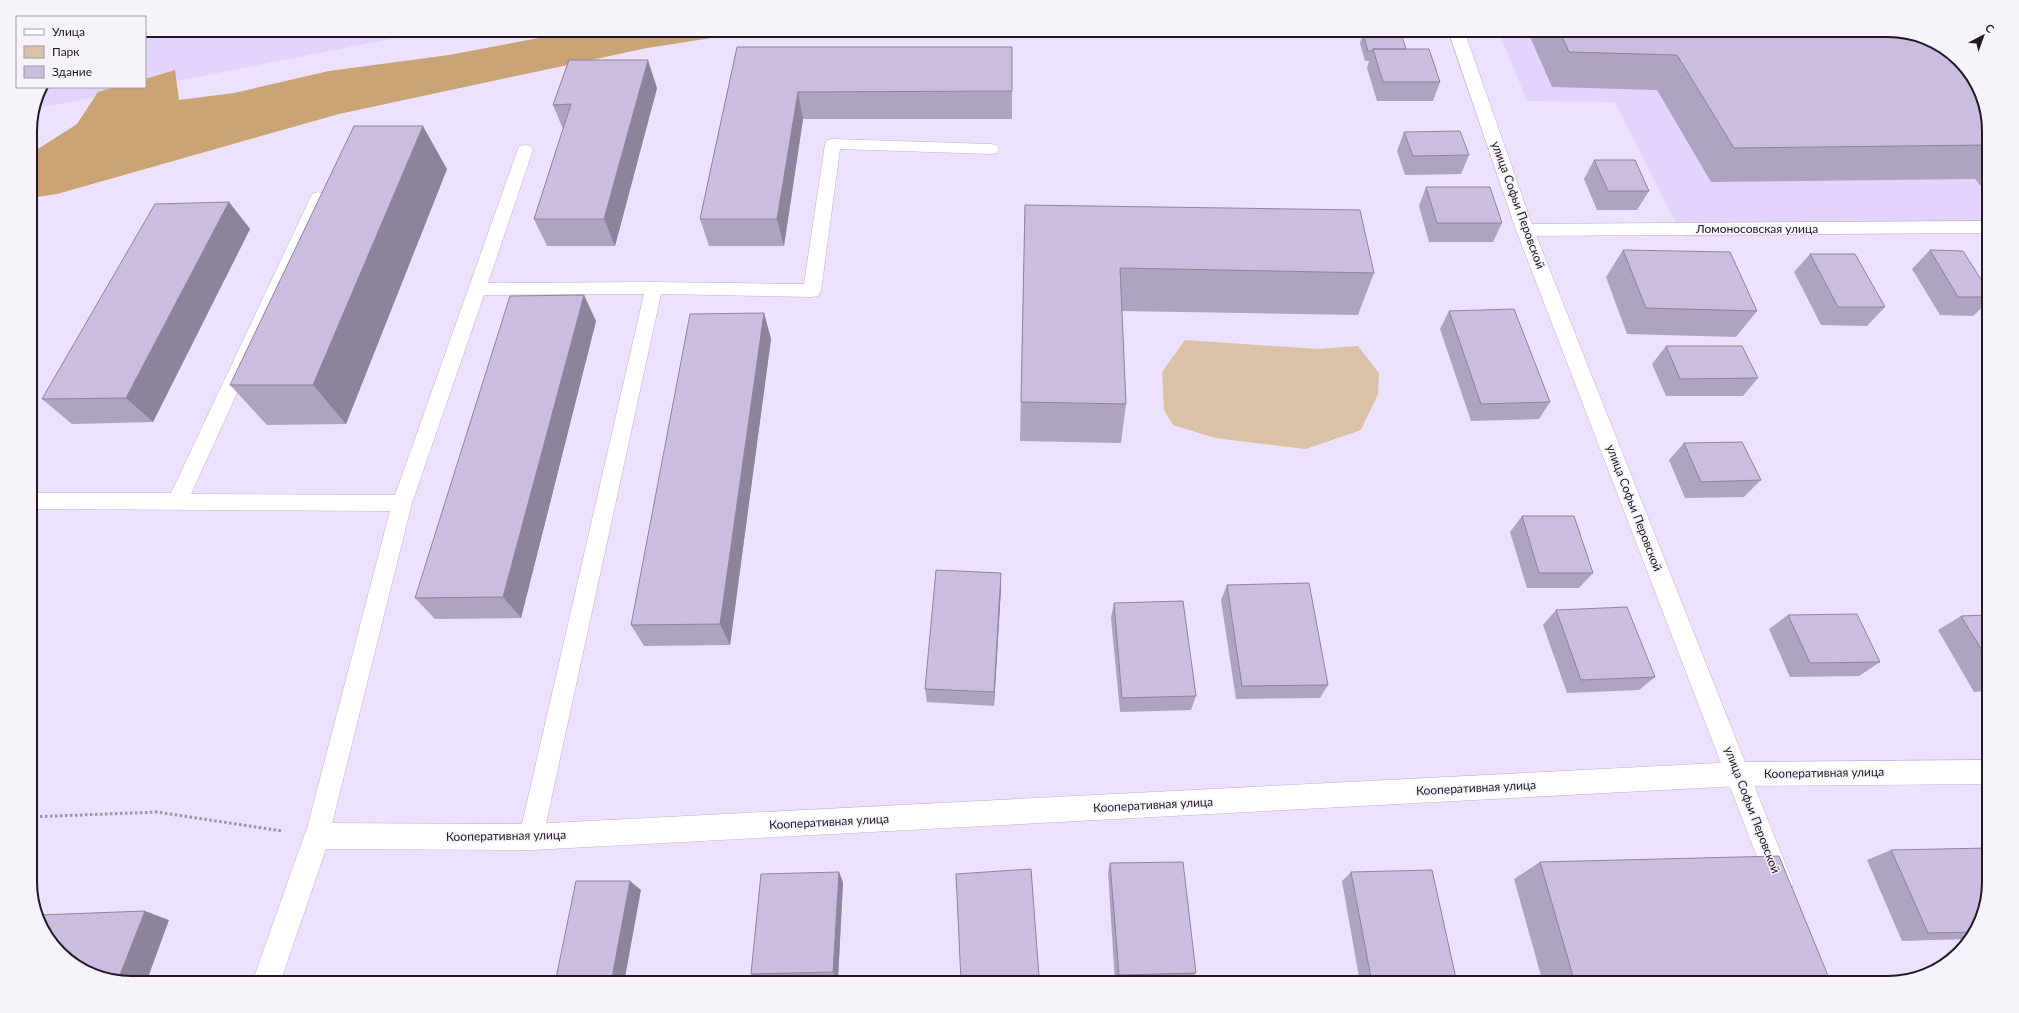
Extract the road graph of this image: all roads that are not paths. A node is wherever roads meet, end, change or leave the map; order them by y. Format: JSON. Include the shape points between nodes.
{"nodes":[{"id":1,"x":1458,"y":37,"type":"edge"},
{"id":2,"x":991,"y":149,"type":"dead end"},
{"id":3,"x":525,"y":150,"type":"dead end"},
{"id":4,"x":318,"y":198,"type":"edge"},
{"id":5,"x":1982,"y":227,"type":"edge"},
{"id":6,"x":1525,"y":230,"type":"junction"},
{"id":7,"x":654,"y":288,"type":"junction"},
{"id":8,"x":478,"y":289,"type":"junction"},
{"id":9,"x":37,"y":501,"type":"dead end"},
{"id":10,"x":177,"y":502,"type":"junction"},
{"id":11,"x":402,"y":503,"type":"junction"},
{"id":12,"x":1982,"y":772,"type":"edge"},
{"id":13,"x":1738,"y":774,"type":"junction"},
{"id":14,"x":317,"y":836,"type":"junction"},
{"id":15,"x":531,"y":838,"type":"junction"},
{"id":16,"x":1788,"y":904,"type":"edge"},
{"id":17,"x":268,"y":976,"type":"edge"}],
"edges":[{"from":1,"to":6,"type":"main road","name":"улица Софьи Перовской"},
{"from":2,"to":7,"type":"lane","via":[[833,144],[812,291]]},
{"from":3,"to":8,"type":"lane"},
{"from":4,"to":10,"type":"lane"},
{"from":5,"to":6,"type":"main road","name":"Ломоносовская улица"},
{"from":6,"to":13,"type":"main road","name":"улица Софьи Перовской"},
{"from":7,"to":8,"type":"lane"},
{"from":7,"to":15,"type":"lane"},
{"from":8,"to":11,"type":"lane"},
{"from":9,"to":10,"type":"lane"},
{"from":10,"to":11,"type":"lane"},
{"from":11,"to":14,"type":"lane"},
{"from":12,"to":13,"type":"main road","name":"Кооперативная улица"},
{"from":13,"to":15,"type":"main road","name":"Кооперативная улица"},
{"from":13,"to":16,"type":"main road","name":"улица Софьи Перовской"},
{"from":14,"to":15,"type":"main road","name":"Кооперативная улица"},
{"from":14,"to":17,"type":"main road"}]}
